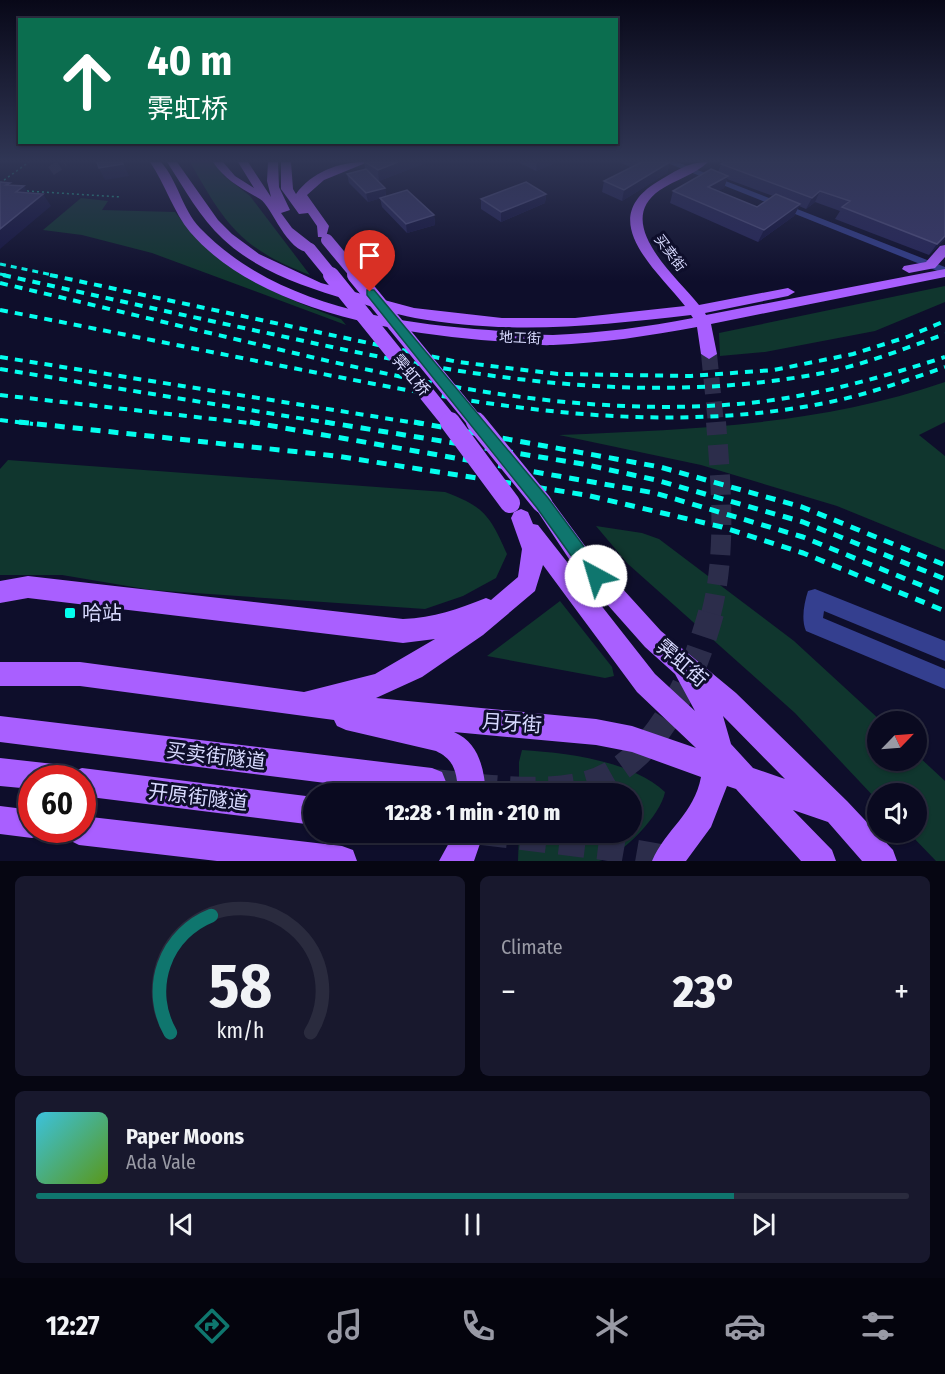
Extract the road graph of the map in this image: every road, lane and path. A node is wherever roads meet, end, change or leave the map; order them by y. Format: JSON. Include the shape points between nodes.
{"nodes":[{"id":1,"x":178,"y":202,"type":"edge"},
{"id":2,"x":199,"y":202,"type":"edge"},
{"id":3,"x":266,"y":202,"type":"edge"},
{"id":4,"x":279,"y":202,"type":"edge"},
{"id":5,"x":296,"y":202,"type":"edge"},
{"id":6,"x":306,"y":202,"type":"edge"},
{"id":7,"x":641,"y":202,"type":"edge"},
{"id":8,"x":767,"y":202,"type":"edge"},
{"id":9,"x":325,"y":237,"type":"junction"},
{"id":10,"x":310,"y":249,"type":"junction"},
{"id":11,"x":945,"y":249,"type":"edge"},
{"id":12,"x":940,"y":273,"type":"edge"},
{"id":13,"x":699,"y":316,"type":"junction"},
{"id":14,"x":709,"y":354,"type":"tunnel mouth"},
{"id":15,"x":542,"y":503,"type":"joint"},
{"id":16,"x":516,"y":511,"type":"junction"},
{"id":17,"x":0,"y":592,"type":"edge"},
{"id":18,"x":509,"y":597,"type":"junction"},
{"id":19,"x":945,"y":651,"type":"edge"},
{"id":20,"x":675,"y":657,"type":"junction"},
{"id":21,"x":0,"y":674,"type":"edge"},
{"id":22,"x":945,"y":679,"type":"edge"},
{"id":23,"x":304,"y":705,"type":"junction"},
{"id":24,"x":0,"y":729,"type":"edge"},
{"id":25,"x":718,"y":760,"type":"junction"},
{"id":26,"x":0,"y":772,"type":"edge"},
{"id":27,"x":18,"y":774,"type":"edge"},
{"id":28,"x":747,"y":780,"type":"junction"},
{"id":29,"x":432,"y":782,"type":"tunnel mouth"},
{"id":30,"x":471,"y":783,"type":"edge"},
{"id":31,"x":96,"y":784,"type":"edge"},
{"id":32,"x":303,"y":810,"type":"edge"},
{"id":33,"x":837,"y":811,"type":"junction"},
{"id":34,"x":0,"y":820,"type":"edge"},
{"id":35,"x":18,"y":822,"type":"edge"},
{"id":36,"x":96,"y":832,"type":"edge"},
{"id":37,"x":466,"y":843,"type":"edge"},
{"id":38,"x":342,"y":861,"type":"edge"},
{"id":39,"x":454,"y":861,"type":"edge"},
{"id":40,"x":667,"y":861,"type":"edge"},
{"id":41,"x":821,"y":861,"type":"edge"},
{"id":42,"x":882,"y":861,"type":"edge"}],
"edges":[{"from":1,"to":13,"type":"main road","name":"地工街","via":[[195,230],[246,273],[336,310],[429,331],[541,339],[629,335]]},
{"from":2,"to":13,"type":"main road","name":"地工街","via":[[228,237],[272,267],[316,286],[414,313],[502,323]]},
{"from":3,"to":10,"type":"main road","via":[[298,242]]},
{"from":4,"to":10,"type":"main road"},
{"from":5,"to":9,"type":"main road"},
{"from":6,"to":9,"type":"main road","via":[[323,226]]},
{"from":7,"to":13,"type":"main road","name":"买卖街","via":[[634,218],[643,243]]},
{"from":8,"to":12,"type":"street"},
{"from":9,"to":15,"type":"main road","name":"霁虹桥","bridge":true},
{"from":10,"to":16,"type":"main road","name":"霁虹桥","bridge":true},
{"from":11,"to":12,"type":"main road"},
{"from":12,"to":13,"type":"main road","name":"地工街"},
{"from":13,"to":14,"type":"main road","name":"买卖街"},
{"from":15,"to":20,"type":"main road","name":"霁虹街","via":[[609,592]]},
{"from":16,"to":18,"type":"main road","name":"月牙街","via":[[533,549],[533,561],[527,583]]},
{"from":16,"to":25,"type":"main road","name":"霁虹街","via":[[646,683]]},
{"from":17,"to":18,"type":"main road","via":[[28,587],[403,631],[429,631],[453,625]]},
{"from":18,"to":23,"type":"main road","name":"月牙街","via":[[475,627],[412,668],[379,685]]},
{"from":19,"to":22,"type":"street","via":[[815,598],[813,624]]},
{"from":20,"to":25,"type":"main road","via":[[703,699],[714,726]]},
{"from":20,"to":33,"type":"main road","name":"霁虹街","via":[[728,702]]},
{"from":21,"to":23,"type":"main road","name":"月牙街","via":[[80,674]]},
{"from":23,"to":25,"type":"main road","name":"月牙街","via":[[596,732]]},
{"from":23,"to":30,"type":"main road","via":[[438,738],[457,747],[470,768]]},
{"from":24,"to":29,"type":"main road","name":"买卖街隧道"},
{"from":25,"to":28,"type":"main road","name":"月牙街"},
{"from":25,"to":40,"type":"main road","via":[[702,817]]},
{"from":26,"to":27,"type":"main road"},
{"from":28,"to":33,"type":"main road","name":"月牙街"},
{"from":28,"to":41,"type":"main road"},
{"from":31,"to":32,"type":"main road","name":"开原街隧道"},
{"from":33,"to":42,"type":"main road","name":"霁虹街"},
{"from":34,"to":35,"type":"main road"},
{"from":36,"to":38,"type":"main road"},
{"from":37,"to":39,"type":"main road"}]}
